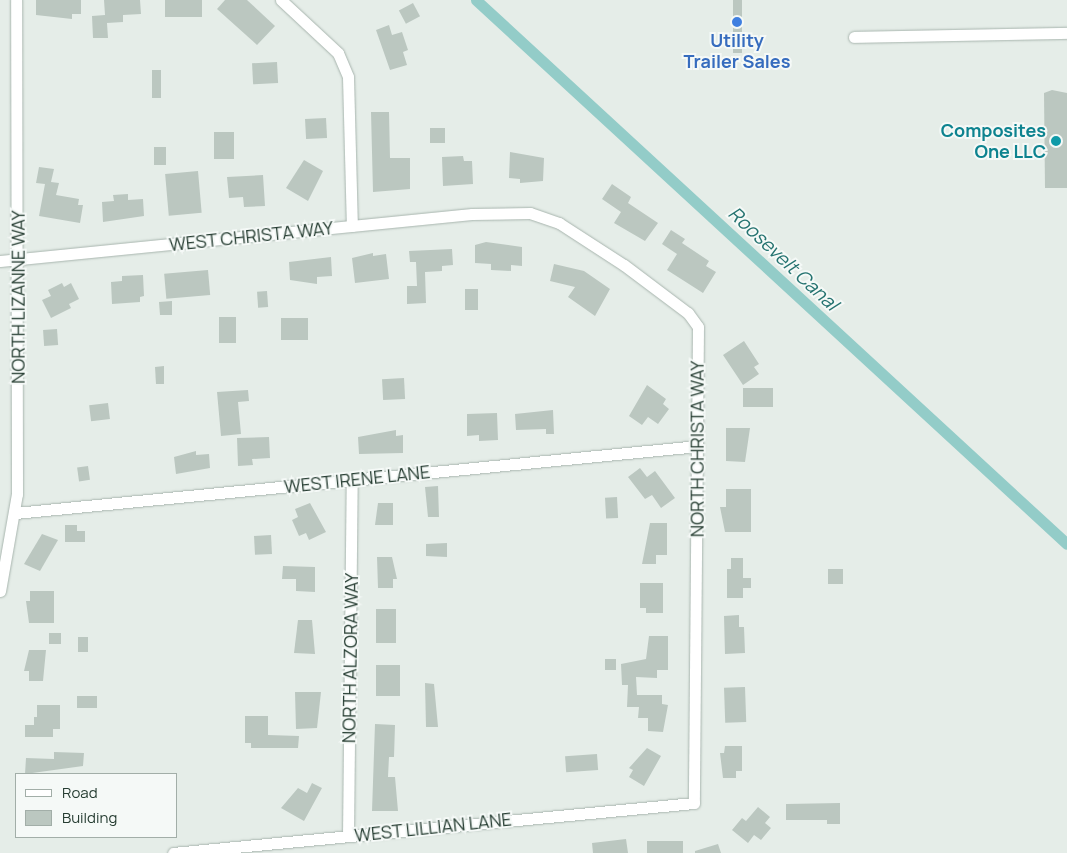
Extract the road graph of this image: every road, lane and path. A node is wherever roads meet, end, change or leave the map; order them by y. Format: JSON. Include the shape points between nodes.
{"nodes":[{"id":1,"x":16,"y":0,"type":"edge"},
{"id":2,"x":281,"y":0,"type":"edge"},
{"id":3,"x":1067,"y":33,"type":"edge"},
{"id":4,"x":854,"y":37,"type":"dead end"},
{"id":5,"x":502,"y":211,"type":"joint"},
{"id":6,"x":352,"y":226,"type":"junction"},
{"id":7,"x":19,"y":259,"type":"junction"},
{"id":8,"x":0,"y":261,"type":"edge"},
{"id":9,"x":698,"y":446,"type":"junction"},
{"id":10,"x":352,"y":480,"type":"junction"},
{"id":11,"x":15,"y":514,"type":"junction"},
{"id":12,"x":0,"y":591,"type":"edge"},
{"id":13,"x":694,"y":804,"type":"joint"},
{"id":14,"x":348,"y":836,"type":"junction"},
{"id":15,"x":173,"y":853,"type":"edge"}],
"edges":[{"from":1,"to":7,"type":"street","name":"NORTH LIZANNE WAY"},
{"from":2,"to":6,"type":"street","via":[[338,53],[348,77]]},
{"from":3,"to":4,"type":"street"},
{"from":5,"to":6,"type":"street","name":"WEST CHRISTA WAY"},
{"from":5,"to":9,"type":"street","name":"NORTH CHRISTA WAY","via":[[530,213],[559,223],[688,313],[698,327]]},
{"from":6,"to":7,"type":"street","name":"WEST CHRISTA WAY"},
{"from":7,"to":8,"type":"street","name":"WEST CHRISTA WAY"},
{"from":7,"to":11,"type":"street","name":"NORTH LIZANNE WAY"},
{"from":9,"to":10,"type":"street","name":"WEST IRENE LANE"},
{"from":9,"to":13,"type":"street","name":"NORTH CHRISTA WAY"},
{"from":10,"to":11,"type":"street","name":"WEST IRENE LANE"},
{"from":10,"to":14,"type":"street","name":"NORTH ALZORA WAY"},
{"from":11,"to":12,"type":"street","name":"NORTH LIZANNE WAY","via":[[8,532]]},
{"from":13,"to":14,"type":"street","name":"WEST LILLIAN LANE"},
{"from":14,"to":15,"type":"street","name":"WEST LILLIAN LANE"}]}
